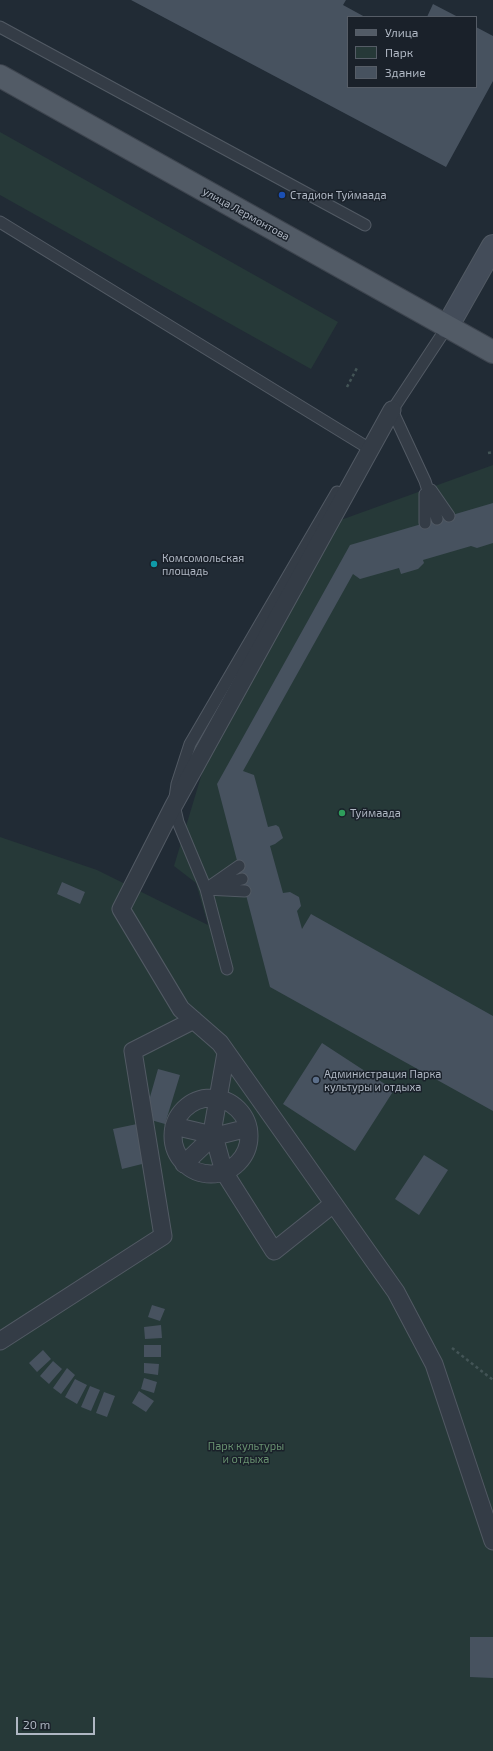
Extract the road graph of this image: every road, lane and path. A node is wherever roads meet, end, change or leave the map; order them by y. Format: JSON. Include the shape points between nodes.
{"nodes":[{"id":1,"x":0,"y":27,"type":"edge"},
{"id":2,"x":0,"y":76,"type":"edge"},
{"id":3,"x":0,"y":222,"type":"edge"},
{"id":4,"x":365,"y":225,"type":"dead end"},
{"id":5,"x":493,"y":246,"type":"edge"},
{"id":6,"x":447,"y":327,"type":"junction"},
{"id":7,"x":493,"y":352,"type":"edge"},
{"id":8,"x":358,"y":366,"type":"dead end"},
{"id":9,"x":347,"y":387,"type":"dead end"},
{"id":10,"x":392,"y":410,"type":"junction"},
{"id":11,"x":364,"y":446,"type":"junction"},
{"id":12,"x":493,"y":452,"type":"edge"},
{"id":13,"x":488,"y":453,"type":"dead end"},
{"id":14,"x":425,"y":481,"type":"junction"},
{"id":15,"x":449,"y":516,"type":"dead end"},
{"id":16,"x":437,"y":519,"type":"dead end"},
{"id":17,"x":425,"y":523,"type":"dead end"},
{"id":18,"x":174,"y":805,"type":"junction"},
{"id":19,"x":239,"y":866,"type":"dead end"},
{"id":20,"x":242,"y":879,"type":"dead end"},
{"id":21,"x":206,"y":889,"type":"junction"},
{"id":22,"x":245,"y":891,"type":"dead end"},
{"id":23,"x":227,"y":968,"type":"dead end"},
{"id":24,"x":194,"y":1020,"type":"junction"},
{"id":25,"x":226,"y":1053,"type":"junction"},
{"id":26,"x":217,"y":1099,"type":"junction"},
{"id":27,"x":174,"y":1126,"type":"junction"},
{"id":28,"x":248,"y":1128,"type":"junction"},
{"id":29,"x":212,"y":1136,"type":"junction"},
{"id":30,"x":184,"y":1164,"type":"junction"},
{"id":31,"x":224,"y":1172,"type":"junction"},
{"id":32,"x":333,"y":1204,"type":"junction"},
{"id":33,"x":0,"y":1341,"type":"edge"},
{"id":34,"x":493,"y":1541,"type":"edge"}],
"edges":[{"from":1,"to":4,"type":"lane"},
{"from":2,"to":6,"type":"main road","name":"улица Лермонтова"},
{"from":3,"to":11,"type":"lane"},
{"from":5,"to":6,"type":"main road"},
{"from":6,"to":7,"type":"main road","name":"улица Лермонтова"},
{"from":6,"to":10,"type":"lane"},
{"from":8,"to":9,"type":"path"},
{"from":10,"to":11,"type":"lane"},
{"from":10,"to":14,"type":"lane"},
{"from":10,"to":18,"type":"street"},
{"from":11,"to":18,"type":"lane","via":[[190,744],[177,784]]},
{"from":12,"to":13,"type":"path"},
{"from":14,"to":15,"type":"lane"},
{"from":14,"to":16,"type":"lane"},
{"from":14,"to":17,"type":"lane"},
{"from":18,"to":21,"type":"lane","via":[[178,822]]},
{"from":18,"to":24,"type":"street","via":[[121,909],[181,1009]]},
{"from":19,"to":21,"type":"lane"},
{"from":20,"to":21,"type":"lane"},
{"from":21,"to":22,"type":"lane"},
{"from":21,"to":23,"type":"lane"},
{"from":24,"to":25,"type":"street"},
{"from":24,"to":33,"type":"street","via":[[133,1051],[163,1236]]},
{"from":25,"to":26,"type":"street"},
{"from":25,"to":32,"type":"street"},
{"from":26,"to":27,"type":"street","via":[[204,1098],[190,1104],[179,1114]]},
{"from":26,"to":28,"type":"street","via":[[226,1101],[239,1110]]},
{"from":26,"to":29,"type":"street"},
{"from":27,"to":29,"type":"street"},
{"from":27,"to":30,"type":"street","via":[[173,1143]]},
{"from":28,"to":29,"type":"street"},
{"from":28,"to":31,"type":"street","via":[[246,1152],[237,1164]]},
{"from":29,"to":30,"type":"street"},
{"from":29,"to":31,"type":"street"},
{"from":30,"to":31,"type":"street","via":[[202,1174]]},
{"from":31,"to":32,"type":"street","via":[[274,1251]]},
{"from":32,"to":34,"type":"street","via":[[396,1292],[434,1364]]}]}
